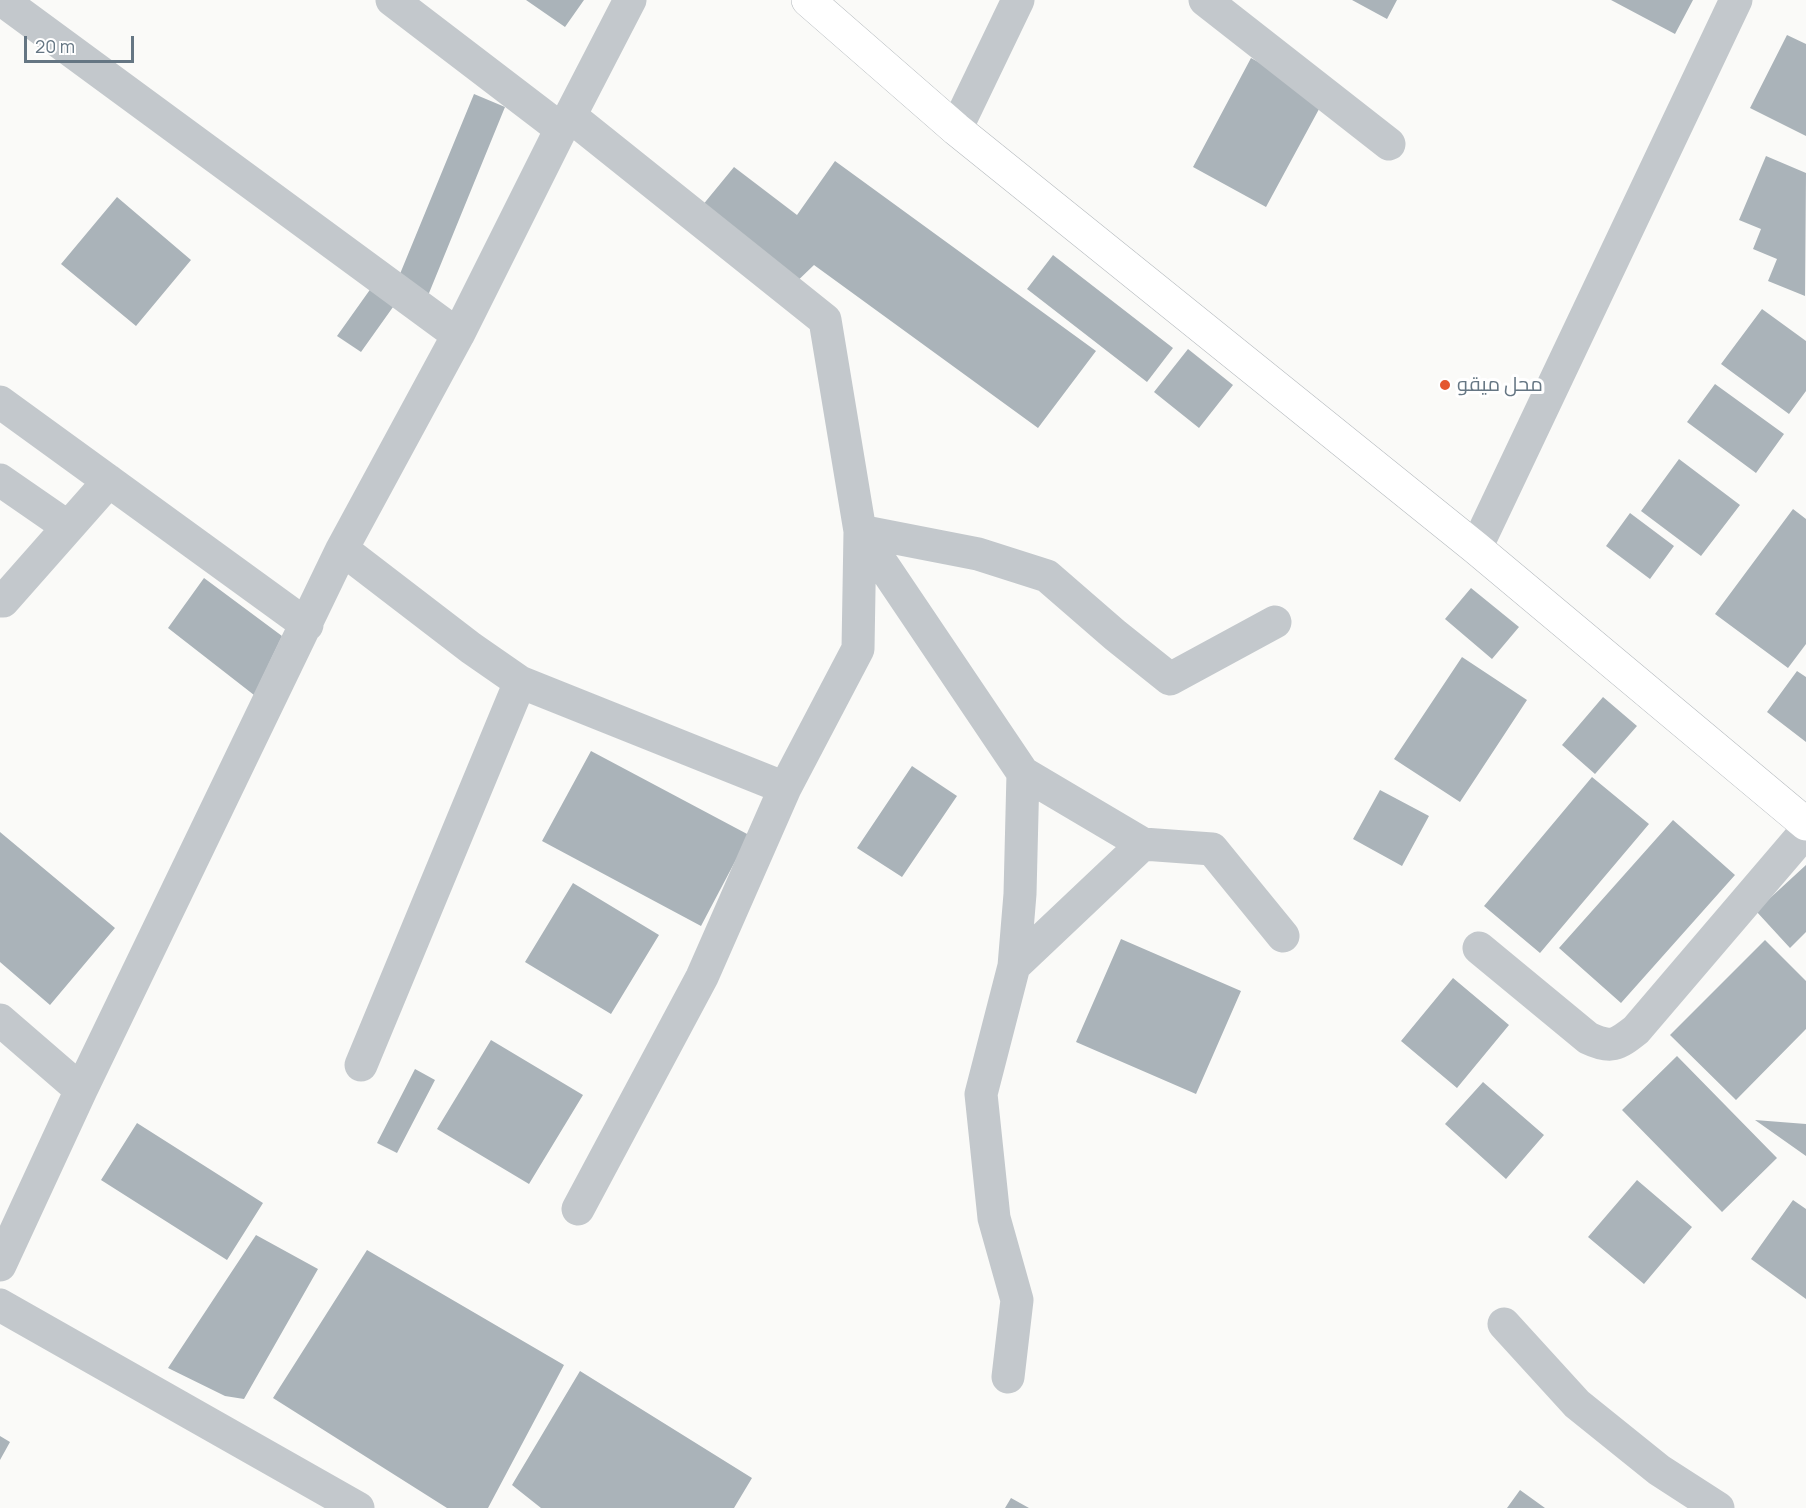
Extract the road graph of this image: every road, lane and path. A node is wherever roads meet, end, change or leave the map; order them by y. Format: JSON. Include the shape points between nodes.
{"nodes":[{"id":1,"x":2,"y":0,"type":"edge"},
{"id":2,"x":393,"y":0,"type":"edge"},
{"id":3,"x":630,"y":0,"type":"edge"},
{"id":4,"x":808,"y":0,"type":"edge"},
{"id":5,"x":1018,"y":0,"type":"edge"},
{"id":6,"x":1205,"y":0,"type":"edge"},
{"id":7,"x":1736,"y":0,"type":"edge"},
{"id":8,"x":565,"y":122,"type":"junction"},
{"id":9,"x":956,"y":129,"type":"junction"},
{"id":10,"x":1389,"y":144,"type":"dead end"},
{"id":11,"x":458,"y":335,"type":"junction"},
{"id":12,"x":0,"y":402,"type":"edge"},
{"id":13,"x":0,"y":480,"type":"edge"},
{"id":14,"x":109,"y":481,"type":"junction"},
{"id":15,"x":68,"y":527,"type":"junction"},
{"id":16,"x":860,"y":531,"type":"junction"},
{"id":17,"x":1476,"y":548,"type":"junction"},
{"id":18,"x":342,"y":549,"type":"junction"},
{"id":19,"x":0,"y":601,"type":"edge"},
{"id":20,"x":1275,"y":622,"type":"dead end"},
{"id":21,"x":307,"y":625,"type":"junction"},
{"id":22,"x":520,"y":682,"type":"junction"},
{"id":23,"x":1023,"y":773,"type":"junction"},
{"id":24,"x":785,"y":788,"type":"junction"},
{"id":25,"x":1806,"y":824,"type":"edge"},
{"id":26,"x":1806,"y":831,"type":"edge"},
{"id":27,"x":1143,"y":844,"type":"junction"},
{"id":28,"x":1283,"y":936,"type":"dead end"},
{"id":29,"x":1479,"y":948,"type":"dead end"},
{"id":30,"x":1014,"y":966,"type":"junction"},
{"id":31,"x":0,"y":1020,"type":"edge"},
{"id":32,"x":362,"y":1065,"type":"dead end"},
{"id":33,"x":81,"y":1090,"type":"junction"},
{"id":34,"x":578,"y":1209,"type":"dead end"},
{"id":35,"x":0,"y":1265,"type":"edge"},
{"id":36,"x":0,"y":1305,"type":"edge"},
{"id":37,"x":1504,"y":1324,"type":"dead end"},
{"id":38,"x":1008,"y":1377,"type":"dead end"},
{"id":39,"x":358,"y":1508,"type":"edge"},
{"id":40,"x":1718,"y":1508,"type":"edge"}],
"edges":[{"from":1,"to":11,"type":"street"},
{"from":2,"to":8,"type":"street"},
{"from":3,"to":8,"type":"street"},
{"from":4,"to":9,"type":"main road"},
{"from":5,"to":9,"type":"street"},
{"from":6,"to":10,"type":"street"},
{"from":7,"to":17,"type":"street"},
{"from":8,"to":11,"type":"street"},
{"from":8,"to":16,"type":"street","via":[[825,320]]},
{"from":9,"to":17,"type":"main road"},
{"from":11,"to":18,"type":"street"},
{"from":12,"to":14,"type":"street"},
{"from":13,"to":15,"type":"street"},
{"from":14,"to":15,"type":"street"},
{"from":14,"to":21,"type":"street"},
{"from":15,"to":19,"type":"street"},
{"from":16,"to":20,"type":"street","via":[[978,554],[1047,576],[1170,679]]},
{"from":16,"to":23,"type":"street"},
{"from":16,"to":24,"type":"street","via":[[858,649]]},
{"from":17,"to":25,"type":"main road"},
{"from":18,"to":21,"type":"street"},
{"from":18,"to":22,"type":"street"},
{"from":21,"to":33,"type":"street"},
{"from":22,"to":24,"type":"street"},
{"from":22,"to":32,"type":"street"},
{"from":23,"to":27,"type":"street"},
{"from":23,"to":30,"type":"street"},
{"from":24,"to":34,"type":"street","via":[[702,977]]},
{"from":26,"to":29,"type":"street","via":[[1636,1030],[1620,1042],[1603,1046],[1588,1038]]},
{"from":27,"to":28,"type":"street","via":[[1212,849]]},
{"from":27,"to":30,"type":"street"},
{"from":30,"to":38,"type":"street","via":[[981,1094],[994,1218],[1017,1300]]},
{"from":31,"to":33,"type":"street"},
{"from":33,"to":35,"type":"street"},
{"from":36,"to":39,"type":"street"},
{"from":37,"to":40,"type":"street","via":[[1577,1404],[1659,1470]]}]}
